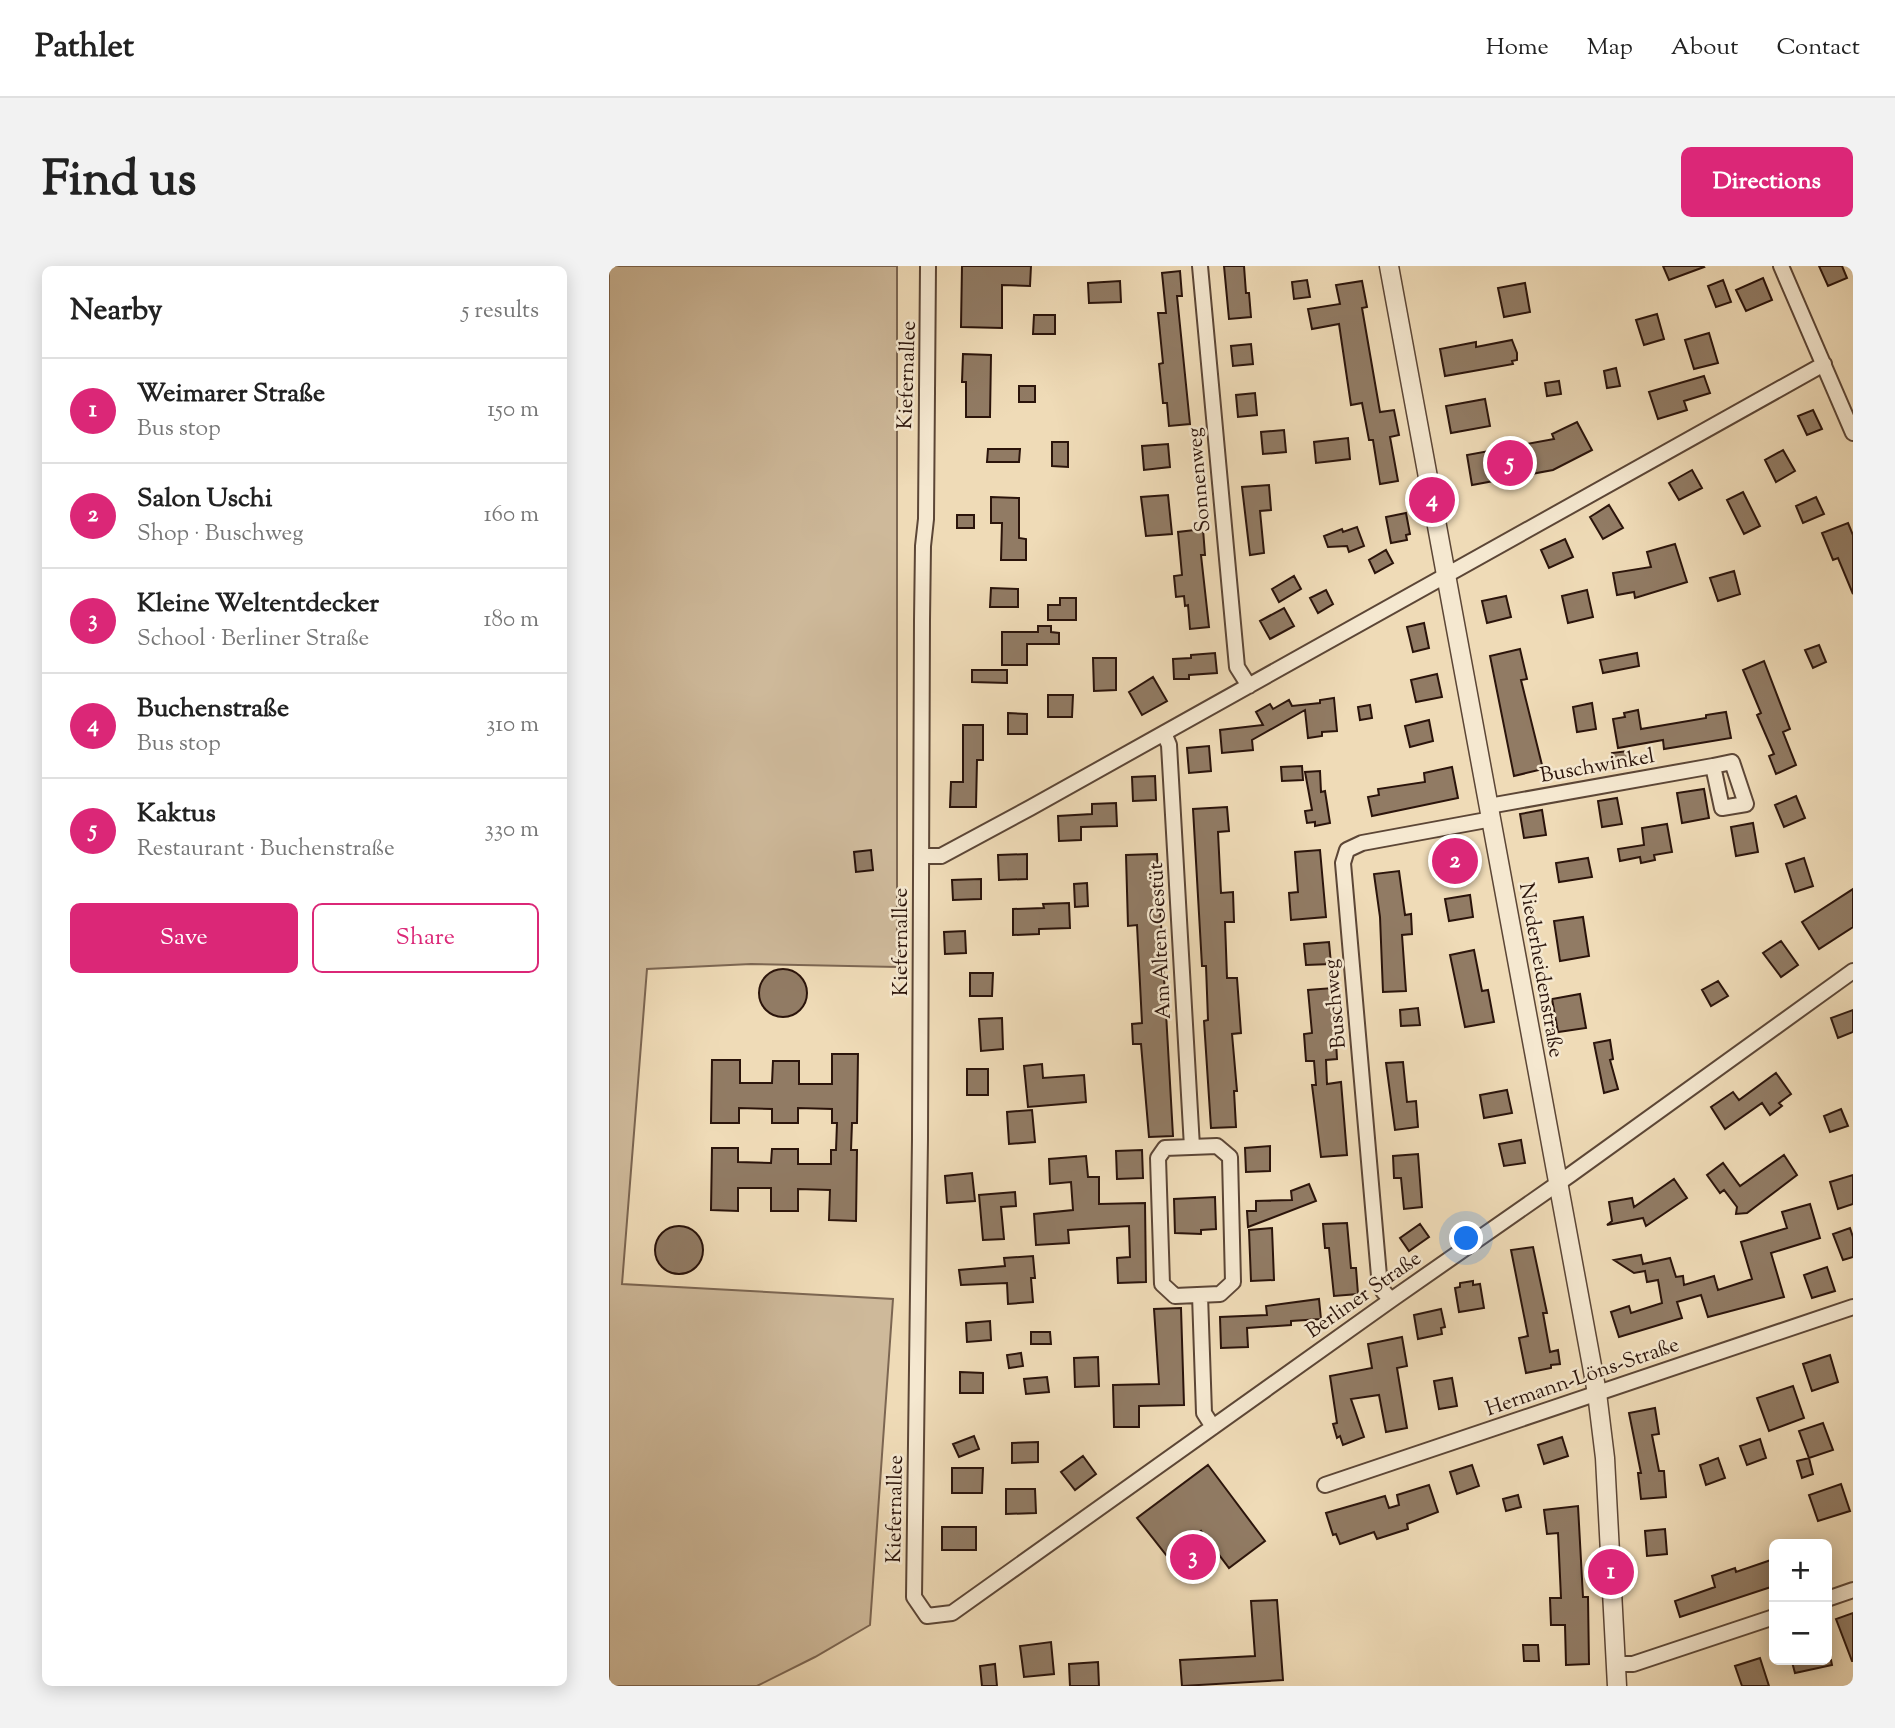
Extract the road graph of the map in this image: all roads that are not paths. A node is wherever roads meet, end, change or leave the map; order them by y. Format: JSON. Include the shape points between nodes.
{"nodes":[{"id":1,"x":928,"y":266,"type":"edge"},
{"id":2,"x":1200,"y":266,"type":"edge"},
{"id":3,"x":1389,"y":266,"type":"edge"},
{"id":4,"x":1781,"y":266,"type":"edge"},
{"id":5,"x":1824,"y":364,"type":"junction"},
{"id":6,"x":1853,"y":433,"type":"edge"},
{"id":7,"x":1446,"y":576,"type":"junction"},
{"id":8,"x":1249,"y":686,"type":"junction"},
{"id":9,"x":1164,"y":733,"type":"junction"},
{"id":10,"x":1713,"y":766,"type":"dead end"},
{"id":11,"x":1490,"y":813,"type":"junction"},
{"id":12,"x":921,"y":856,"type":"junction"},
{"id":13,"x":1853,"y":971,"type":"edge"},
{"id":14,"x":1192,"y":1147,"type":"junction"},
{"id":15,"x":1557,"y":1184,"type":"junction"},
{"id":16,"x":1200,"y":1295,"type":"junction"},
{"id":17,"x":1391,"y":1300,"type":"junction"},
{"id":18,"x":1853,"y":1307,"type":"edge"},
{"id":19,"x":1597,"y":1393,"type":"junction"},
{"id":20,"x":1213,"y":1427,"type":"junction"},
{"id":21,"x":1325,"y":1485,"type":"dead end"},
{"id":22,"x":1853,"y":1590,"type":"edge"},
{"id":23,"x":1832,"y":1597,"type":"edge"},
{"id":24,"x":927,"y":1616,"type":"joint"},
{"id":25,"x":1769,"y":1619,"type":"edge"},
{"id":26,"x":1616,"y":1664,"type":"junction"},
{"id":27,"x":1617,"y":1686,"type":"edge"}],
"edges":[{"from":1,"to":12,"type":"street","name":"Kiefernallee"},
{"from":2,"to":8,"type":"street","name":"Sonnenweg","via":[[1237,667]]},
{"from":3,"to":7,"type":"street","name":"Niederheidenstraße"},
{"from":4,"to":5,"type":"street"},
{"from":5,"to":6,"type":"street"},
{"from":5,"to":7,"type":"street"},
{"from":7,"to":8,"type":"street"},
{"from":7,"to":11,"type":"street","name":"Niederheidenstraße"},
{"from":8,"to":9,"type":"street"},
{"from":9,"to":12,"type":"street","via":[[941,856]]},
{"from":9,"to":14,"type":"street","name":"Am Alten Gestüt","via":[[1170,745]]},
{"from":10,"to":11,"type":"street","name":"Buschwinkel"},
{"from":11,"to":15,"type":"street","name":"Niederheidenstraße"},
{"from":11,"to":17,"type":"street","name":"Buschweg","via":[[1362,843],[1347,850],[1343,863],[1379,1276]]},
{"from":12,"to":24,"type":"street","name":"Kiefernallee","via":[[914,1597]]},
{"from":13,"to":15,"type":"street","name":"Berliner Straße"},
{"from":14,"to":16,"type":"street","via":[[1217,1146],[1230,1157],[1233,1282],[1220,1294]]},
{"from":14,"to":16,"type":"street","via":[[1165,1148],[1158,1158],[1162,1284],[1174,1296]]},
{"from":15,"to":17,"type":"street","name":"Berliner Straße"},
{"from":15,"to":19,"type":"street","name":"Niederheidenstraße"},
{"from":16,"to":20,"type":"street","via":[[1204,1413]]},
{"from":17,"to":20,"type":"street","name":"Berliner Straße"},
{"from":18,"to":19,"type":"street","name":"Hermann-Löns-Straße"},
{"from":19,"to":21,"type":"street","name":"Hermann-Löns-Straße"},
{"from":19,"to":26,"type":"street","name":"Niederheidenstraße"},
{"from":20,"to":24,"type":"street","name":"Berliner Straße","via":[[952,1613]]},
{"from":22,"to":23,"type":"street"},
{"from":25,"to":26,"type":"street","via":[[1633,1664]]},
{"from":26,"to":27,"type":"street","name":"Niederheidenstraße"}]}
